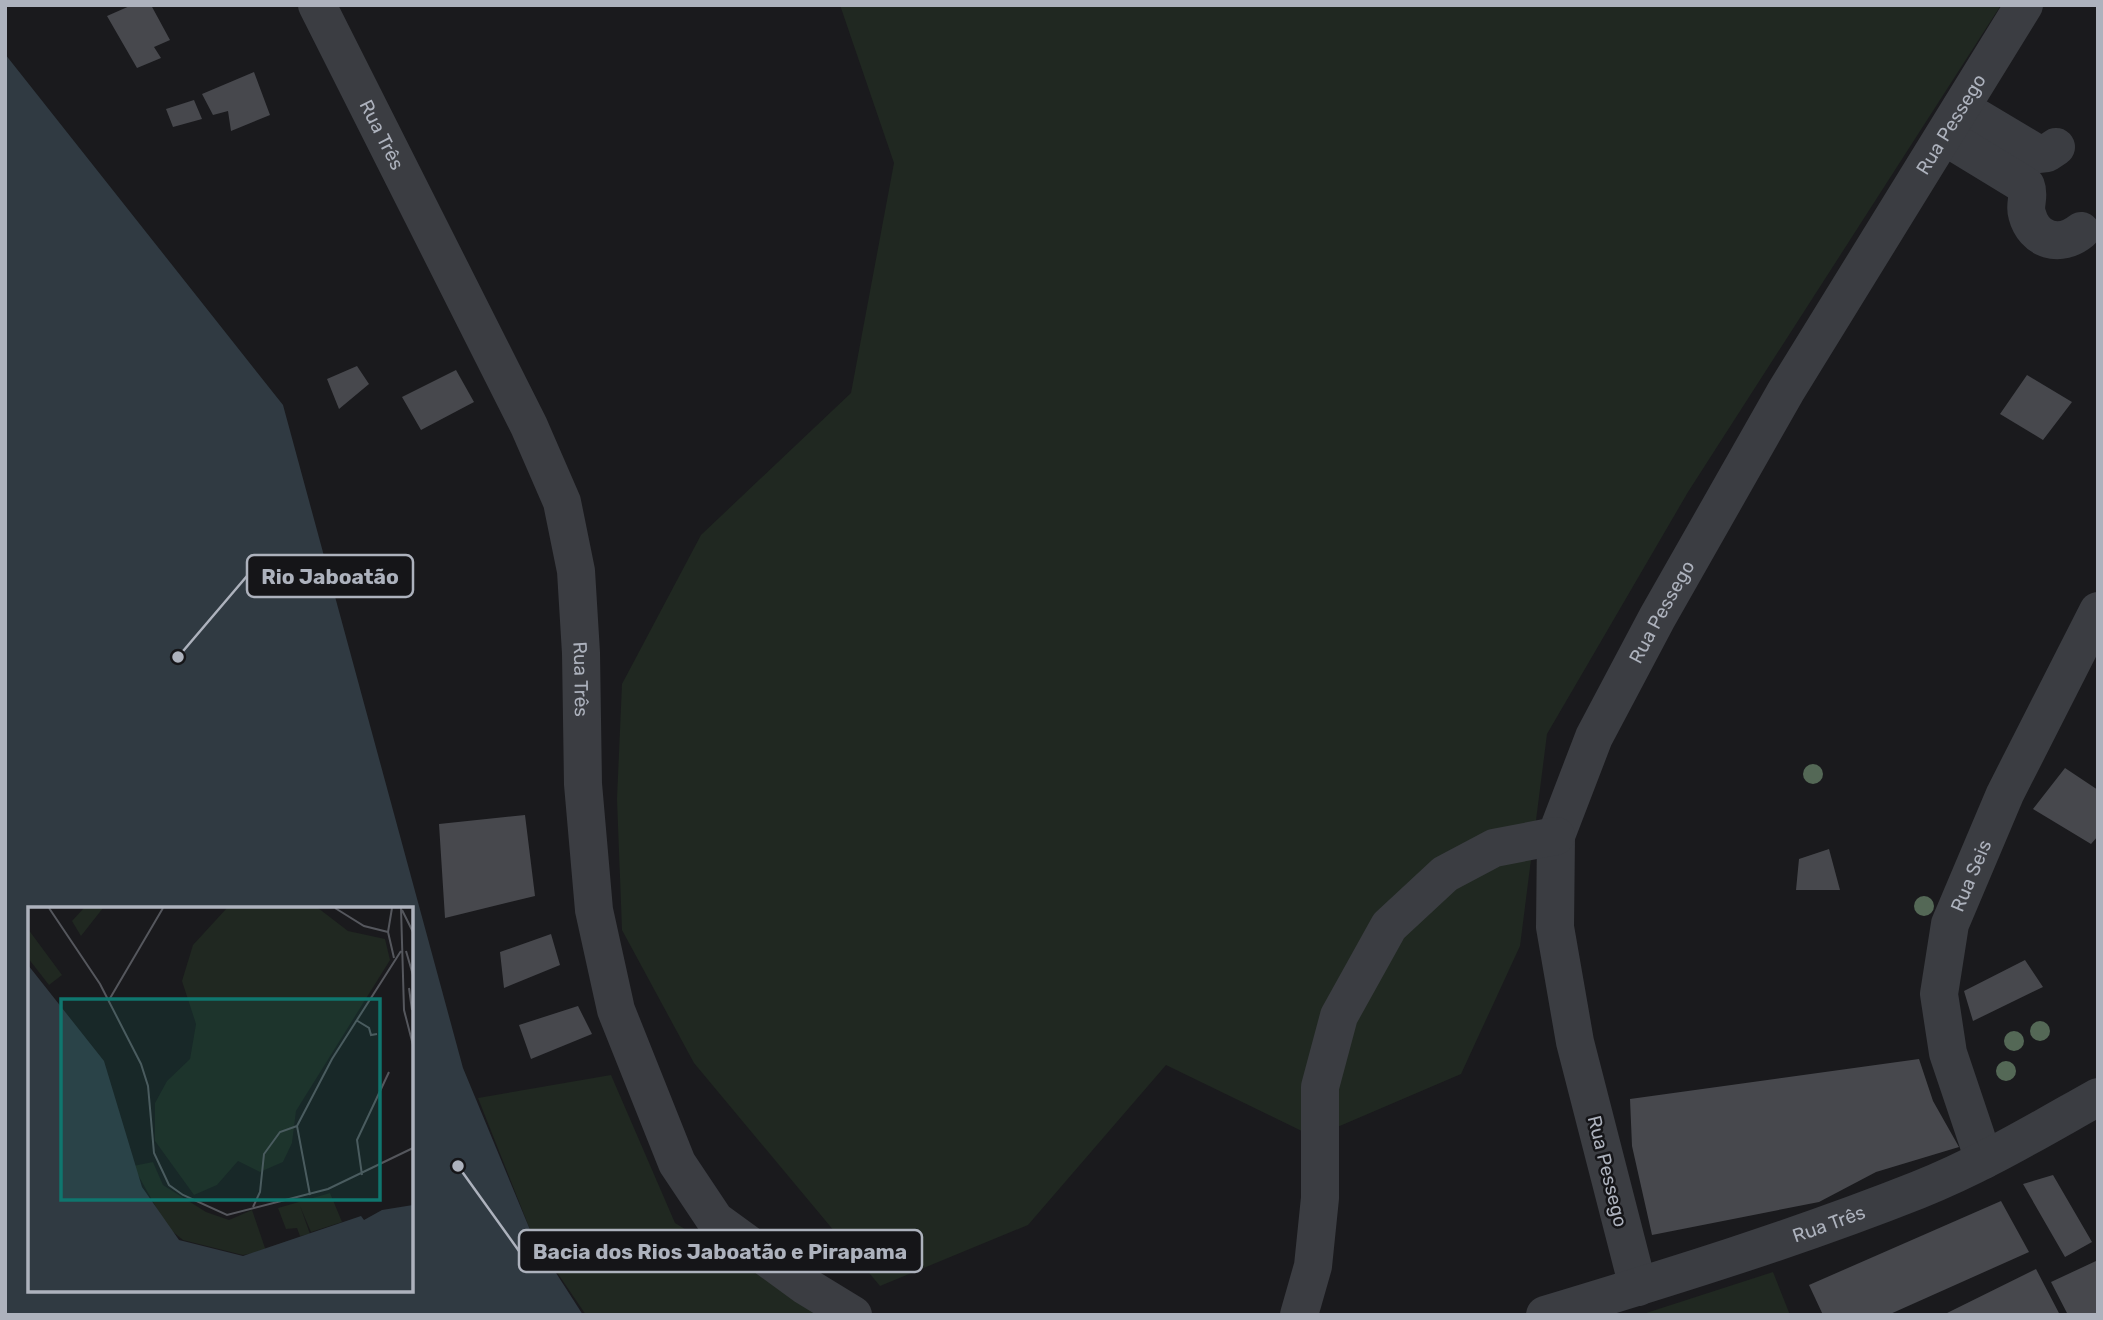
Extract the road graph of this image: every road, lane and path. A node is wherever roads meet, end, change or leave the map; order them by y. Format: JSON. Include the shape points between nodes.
{"nodes":[{"id":1,"x":317,"y":5,"type":"edge"},
{"id":2,"x":2024,"y":5,"type":"edge"},
{"id":3,"x":1952,"y":122,"type":"junction"},
{"id":4,"x":2056,"y":147,"type":"dead end"},
{"id":5,"x":2081,"y":231,"type":"dead end"},
{"id":6,"x":2098,"y":611,"type":"edge"},
{"id":7,"x":1556,"y":836,"type":"junction"},
{"id":8,"x":2098,"y":1097,"type":"edge"},
{"id":9,"x":1984,"y":1160,"type":"junction"},
{"id":10,"x":1638,"y":1287,"type":"junction"},
{"id":11,"x":853,"y":1315,"type":"edge"},
{"id":12,"x":1299,"y":1315,"type":"edge"},
{"id":13,"x":1545,"y":1315,"type":"edge"}],
"edges":[{"from":1,"to":11,"type":"street","name":"Rua Três","via":[[529,426],[562,502],[576,571],[583,784],[594,910],[616,1010],[677,1163],[715,1220]]},
{"from":2,"to":3,"type":"street","name":"Rua Pessego"},
{"from":3,"to":4,"type":"street","via":[[2038,154]]},
{"from":3,"to":5,"type":"street","via":[[2026,186],[2026,211],[2041,236],[2056,241]]},
{"from":3,"to":7,"type":"street","name":"Rua Pessego","via":[[1786,391],[1657,618],[1594,737]]},
{"from":6,"to":9,"type":"street","name":"Rua Seis","via":[[2005,794],[1950,924],[1939,994],[1948,1053]]},
{"from":7,"to":10,"type":"street","name":"Rua Pessego","via":[[1555,927],[1575,1041]]},
{"from":7,"to":12,"type":"street","via":[[1494,848],[1445,874],[1389,926],[1339,1016],[1320,1087],[1320,1198],[1313,1266]]},
{"from":8,"to":9,"type":"street","name":"Rua Três"},
{"from":9,"to":10,"type":"street","name":"Rua Três","via":[[1920,1189]]},
{"from":10,"to":13,"type":"street","name":"Rua Três"}]}
